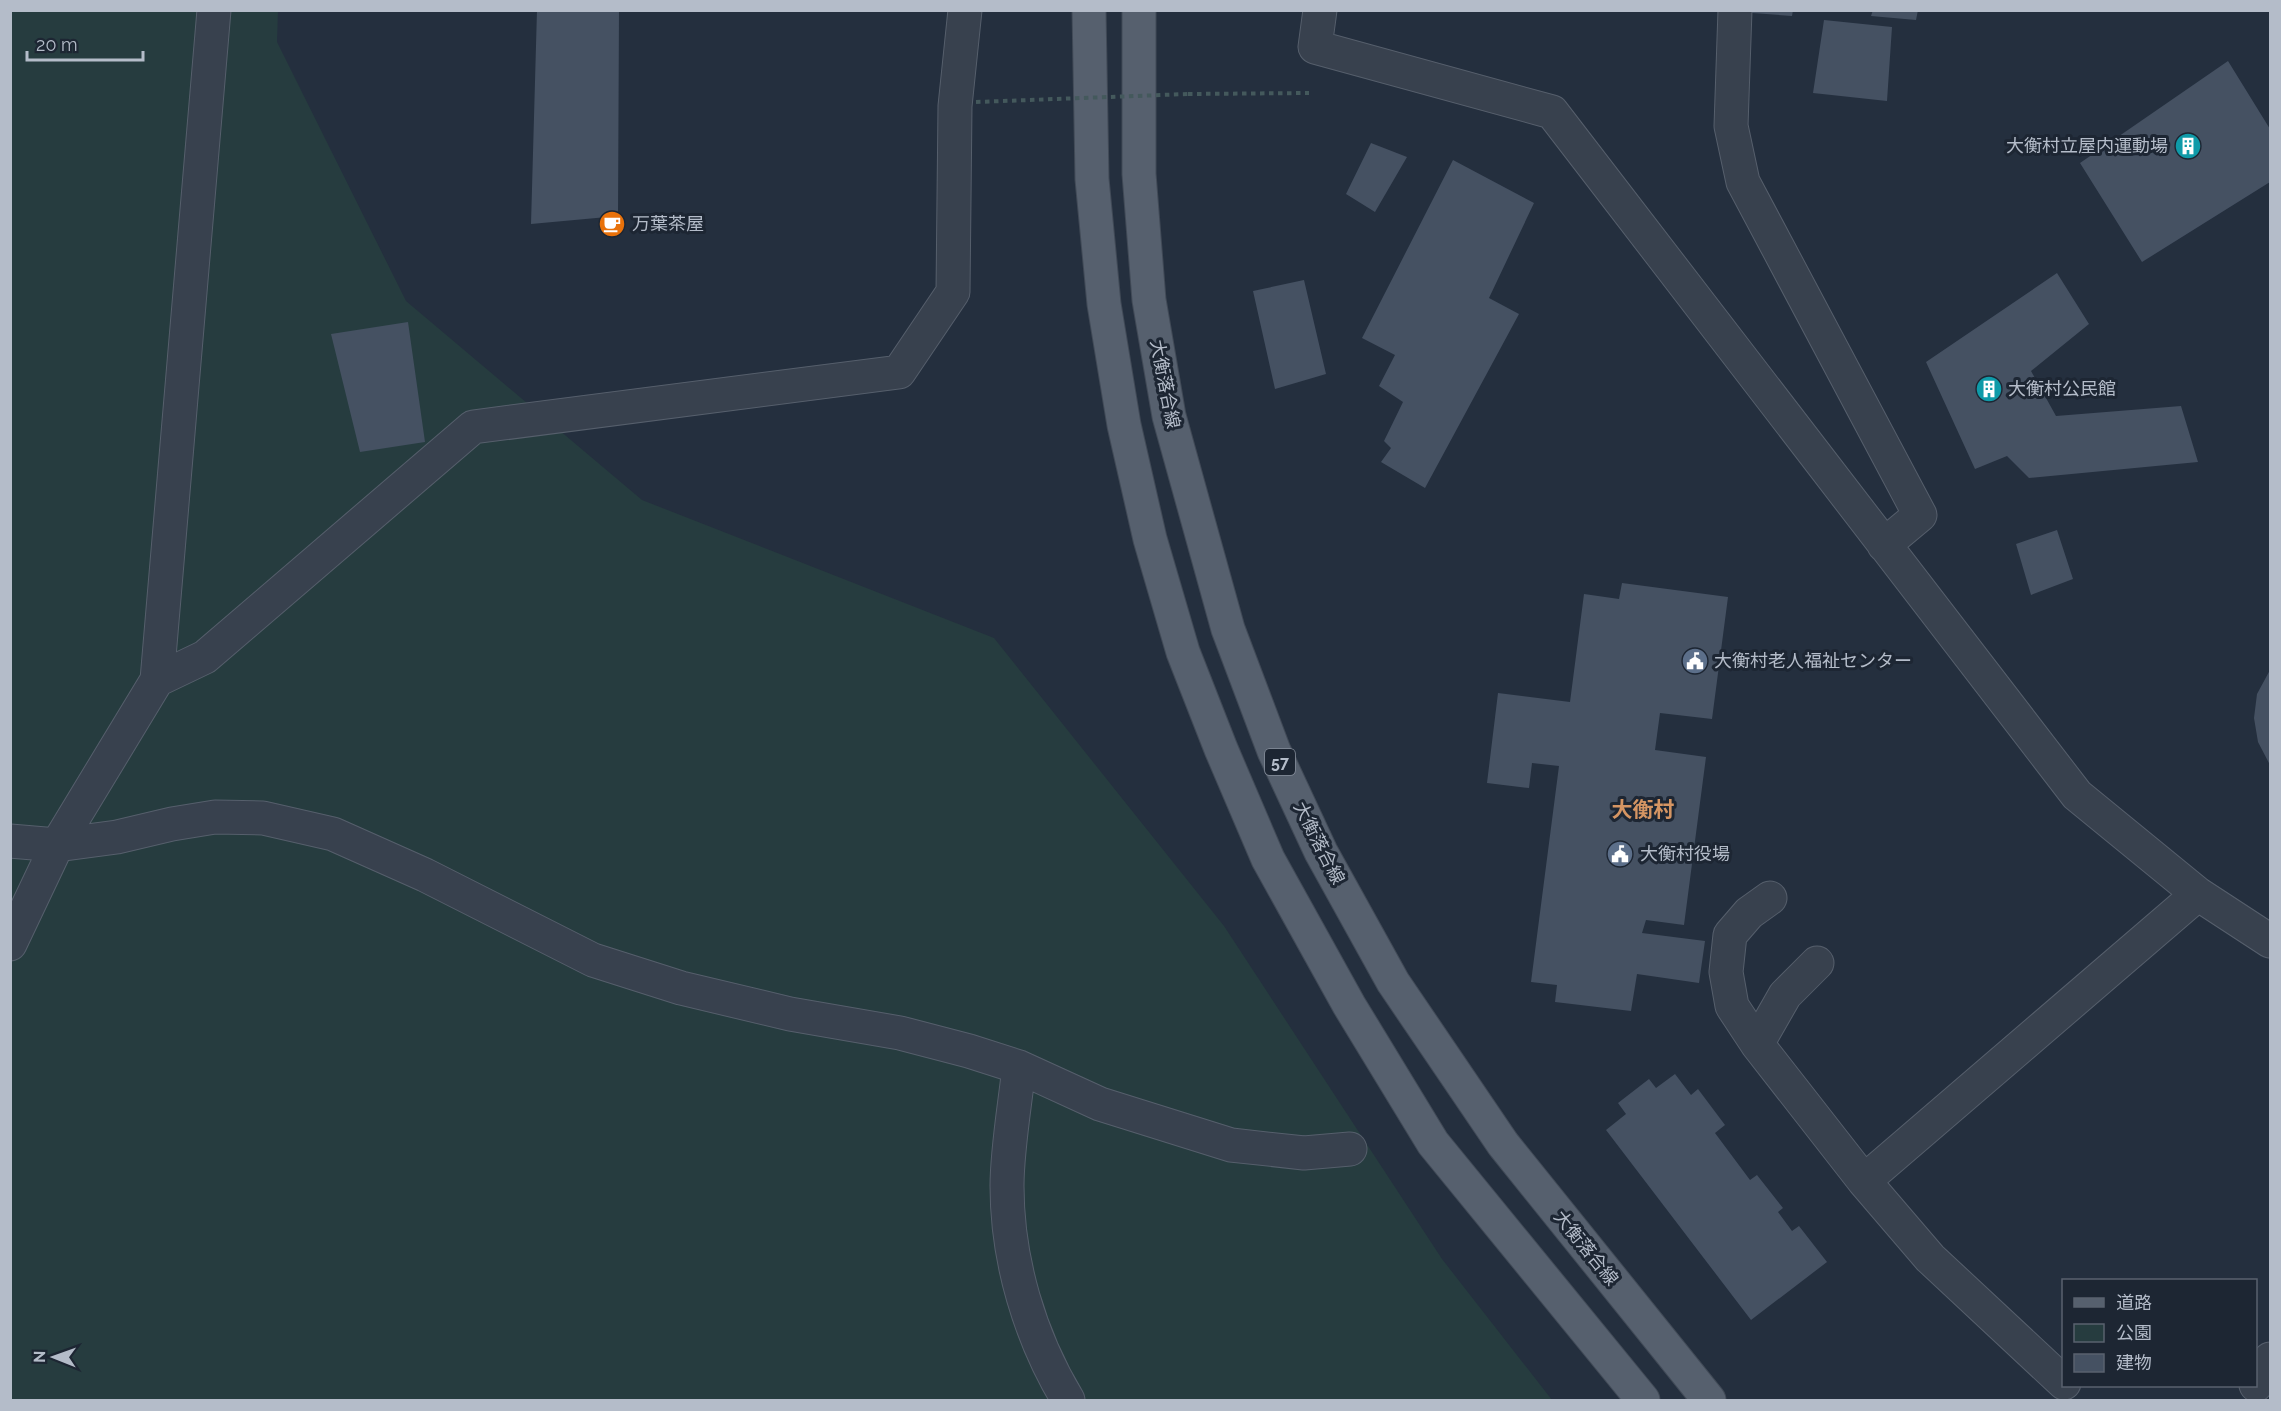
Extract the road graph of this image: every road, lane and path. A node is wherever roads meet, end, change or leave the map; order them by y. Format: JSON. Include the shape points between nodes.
{"nodes":[{"id":1,"x":214,"y":10,"type":"edge"},
{"id":2,"x":965,"y":10,"type":"edge"},
{"id":3,"x":1089,"y":10,"type":"edge"},
{"id":4,"x":1139,"y":10,"type":"edge"},
{"id":5,"x":1320,"y":10,"type":"edge"},
{"id":6,"x":1735,"y":10,"type":"edge"},
{"id":7,"x":1309,"y":93,"type":"dead end"},
{"id":8,"x":976,"y":102,"type":"dead end"},
{"id":9,"x":1884,"y":545,"type":"junction"},
{"id":10,"x":158,"y":680,"type":"junction"},
{"id":11,"x":10,"y":842,"type":"edge"},
{"id":12,"x":57,"y":845,"type":"junction"},
{"id":13,"x":2198,"y":894,"type":"junction"},
{"id":14,"x":1770,"y":898,"type":"dead end"},
{"id":15,"x":2271,"y":941,"type":"edge"},
{"id":16,"x":10,"y":944,"type":"edge"},
{"id":17,"x":1817,"y":963,"type":"dead end"},
{"id":18,"x":1756,"y":1044,"type":"junction"},
{"id":19,"x":1018,"y":1068,"type":"junction"},
{"id":20,"x":1350,"y":1149,"type":"dead end"},
{"id":21,"x":1864,"y":1180,"type":"junction"},
{"id":22,"x":2271,"y":1359,"type":"edge"},
{"id":23,"x":2062,"y":1381,"type":"edge"},
{"id":24,"x":2257,"y":1382,"type":"edge"},
{"id":25,"x":2068,"y":1387,"type":"edge"},
{"id":26,"x":2254,"y":1387,"type":"edge"},
{"id":27,"x":1068,"y":1401,"type":"edge"},
{"id":28,"x":1643,"y":1401,"type":"edge"},
{"id":29,"x":1709,"y":1401,"type":"edge"},
{"id":30,"x":2082,"y":1401,"type":"edge"},
{"id":31,"x":2246,"y":1401,"type":"edge"}],
"edges":[{"from":1,"to":10,"type":"street"},
{"from":2,"to":10,"type":"street","via":[[955,106],[953,292],[899,372],[473,427],[205,657]]},
{"from":3,"to":28,"type":"main road","via":[[1092,179],[1104,304],[1124,425],[1156,561],[1183,652],[1212,728],[1268,859],[1349,1005],[1433,1143]]},
{"from":4,"to":29,"type":"main road","name":"大衡落合線","number":"57","via":[[1139,174],[1149,300],[1169,416],[1228,629],[1274,751],[1321,852],[1393,982],[1503,1144]]},
{"from":5,"to":9,"type":"street","via":[[1315,47],[1552,112]]},
{"from":6,"to":9,"type":"street","via":[[1731,126],[1743,182],[1920,515]]},
{"from":7,"to":8,"type":"path","bridge":true},
{"from":9,"to":13,"type":"street","via":[[2077,795]]},
{"from":10,"to":12,"type":"street"},
{"from":11,"to":12,"type":"street"},
{"from":12,"to":16,"type":"street"},
{"from":12,"to":19,"type":"street","via":[[215,818],[263,818],[333,834],[425,875],[592,960],[681,988],[790,1014],[900,1033]]},
{"from":13,"to":15,"type":"street"},
{"from":13,"to":21,"type":"street"},
{"from":14,"to":18,"type":"street","via":[[1749,913],[1730,935],[1726,972],[1732,1006]]},
{"from":17,"to":18,"type":"street","via":[[1785,995]]},
{"from":18,"to":21,"type":"street"},
{"from":19,"to":20,"type":"street","via":[[1100,1104],[1231,1145],[1304,1153]]},
{"from":19,"to":27,"type":"street","via":[[1007,1186],[1013,1258],[1033,1327]]},
{"from":21,"to":23,"type":"street","via":[[1930,1258]]},
{"from":22,"to":24,"type":"street"},
{"from":25,"to":30,"type":"street"},
{"from":26,"to":31,"type":"street"}]}
